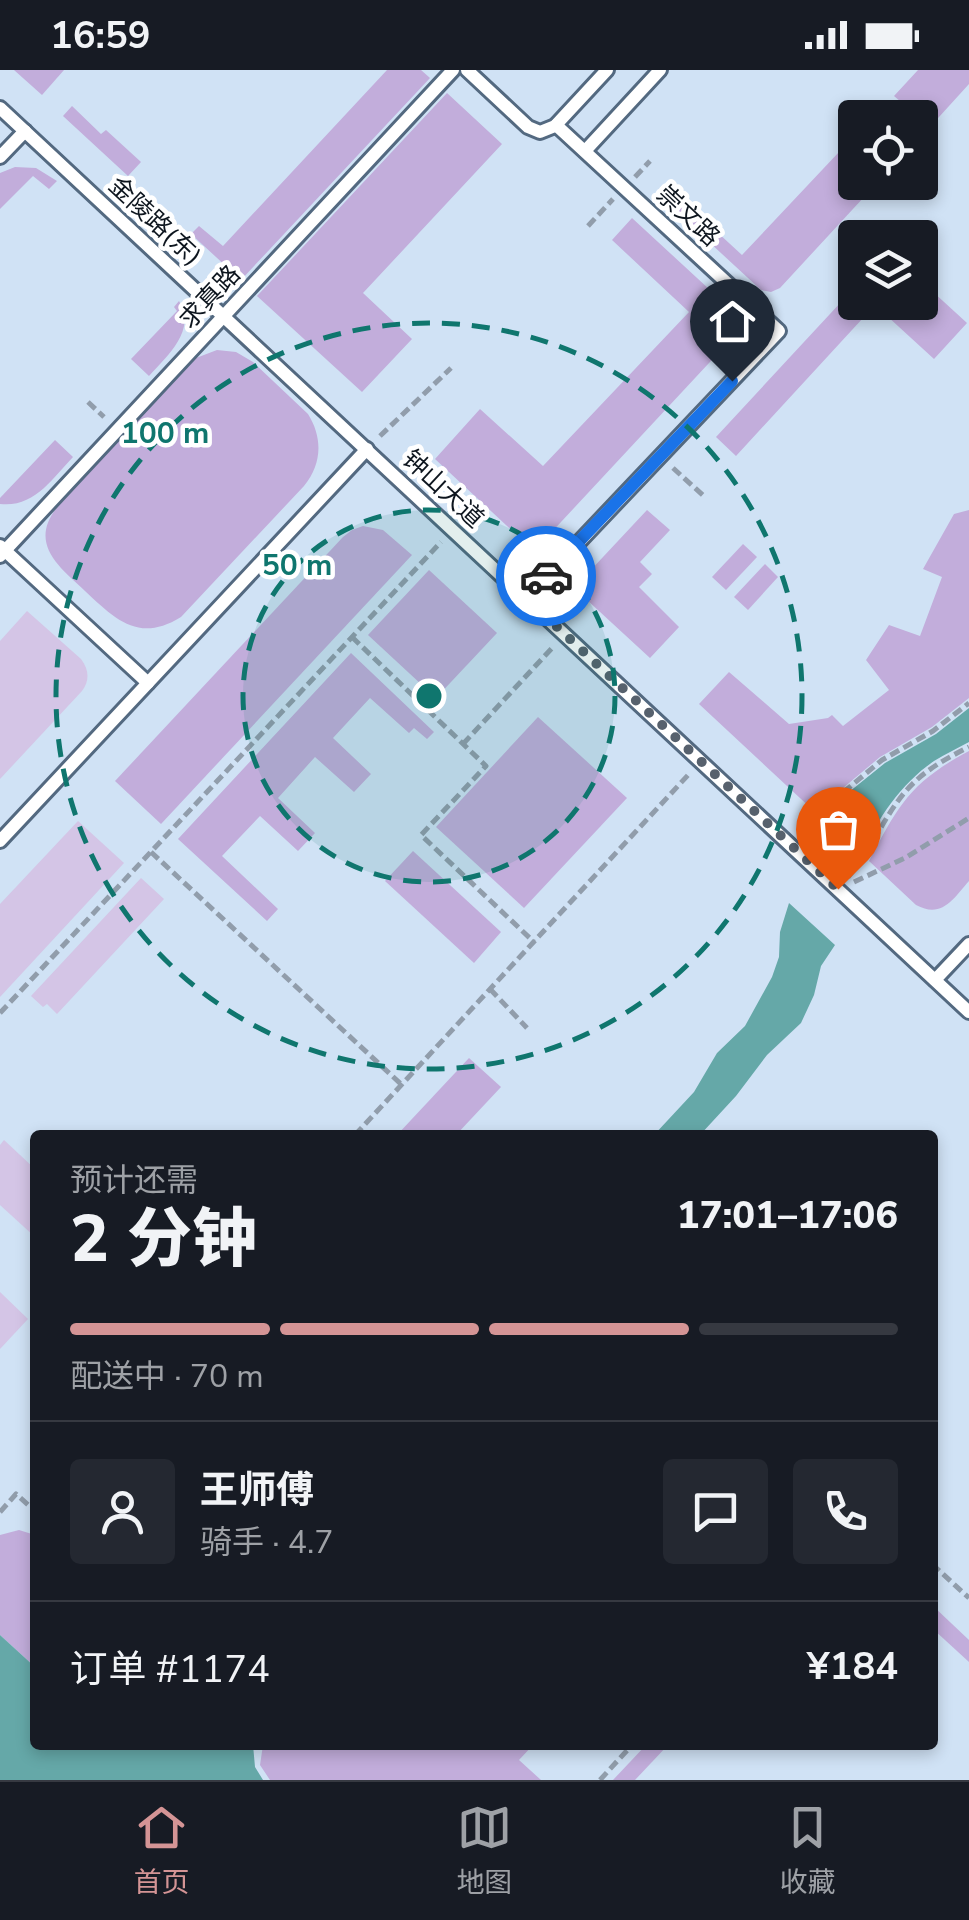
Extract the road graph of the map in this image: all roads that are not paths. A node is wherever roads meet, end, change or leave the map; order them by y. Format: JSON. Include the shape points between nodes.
{"nodes":[{"id":1,"x":453,"y":70,"type":"edge"},
{"id":2,"x":467,"y":70,"type":"edge"},
{"id":3,"x":607,"y":70,"type":"edge"},
{"id":4,"x":660,"y":70,"type":"edge"},
{"id":5,"x":0,"y":108,"type":"edge"},
{"id":6,"x":556,"y":125,"type":"junction"},
{"id":7,"x":25,"y":131,"type":"junction"},
{"id":8,"x":585,"y":151,"type":"junction"},
{"id":9,"x":0,"y":157,"type":"edge"},
{"id":10,"x":223,"y":315,"type":"junction"},
{"id":11,"x":366,"y":449,"type":"junction"},
{"id":12,"x":2,"y":551,"type":"edge"},
{"id":13,"x":526,"y":598,"type":"junction"},
{"id":14,"x":148,"y":683,"type":"junction"},
{"id":15,"x":0,"y":841,"type":"edge"},
{"id":16,"x":969,"y":944,"type":"edge"},
{"id":17,"x":935,"y":980,"type":"junction"},
{"id":18,"x":969,"y":1012,"type":"edge"}],
"edges":[{"from":1,"to":10,"type":"lane","name":"求真路"},
{"from":2,"to":6,"type":"lane","name":"崇文路","via":[[530,129],[544,132]]},
{"from":3,"to":6,"type":"lane"},
{"from":4,"to":8,"type":"lane"},
{"from":5,"to":7,"type":"lane","name":"金陵路(东)"},
{"from":6,"to":8,"type":"lane","name":"崇文路"},
{"from":7,"to":9,"type":"lane"},
{"from":7,"to":10,"type":"lane","name":"金陵路(东)"},
{"from":8,"to":13,"type":"lane","name":"崇文路","via":[[779,331]]},
{"from":10,"to":11,"type":"lane","name":"金陵路(东)"},
{"from":10,"to":12,"type":"lane","name":"求真路"},
{"from":11,"to":13,"type":"lane","name":"钟山大道"},
{"from":11,"to":14,"type":"lane","name":"钟山大道"},
{"from":12,"to":14,"type":"lane"},
{"from":13,"to":17,"type":"lane","name":"钟山大道"},
{"from":14,"to":15,"type":"lane","name":"钟山大道"},
{"from":16,"to":17,"type":"lane"},
{"from":17,"to":18,"type":"lane","name":"钟山大道"}]}
